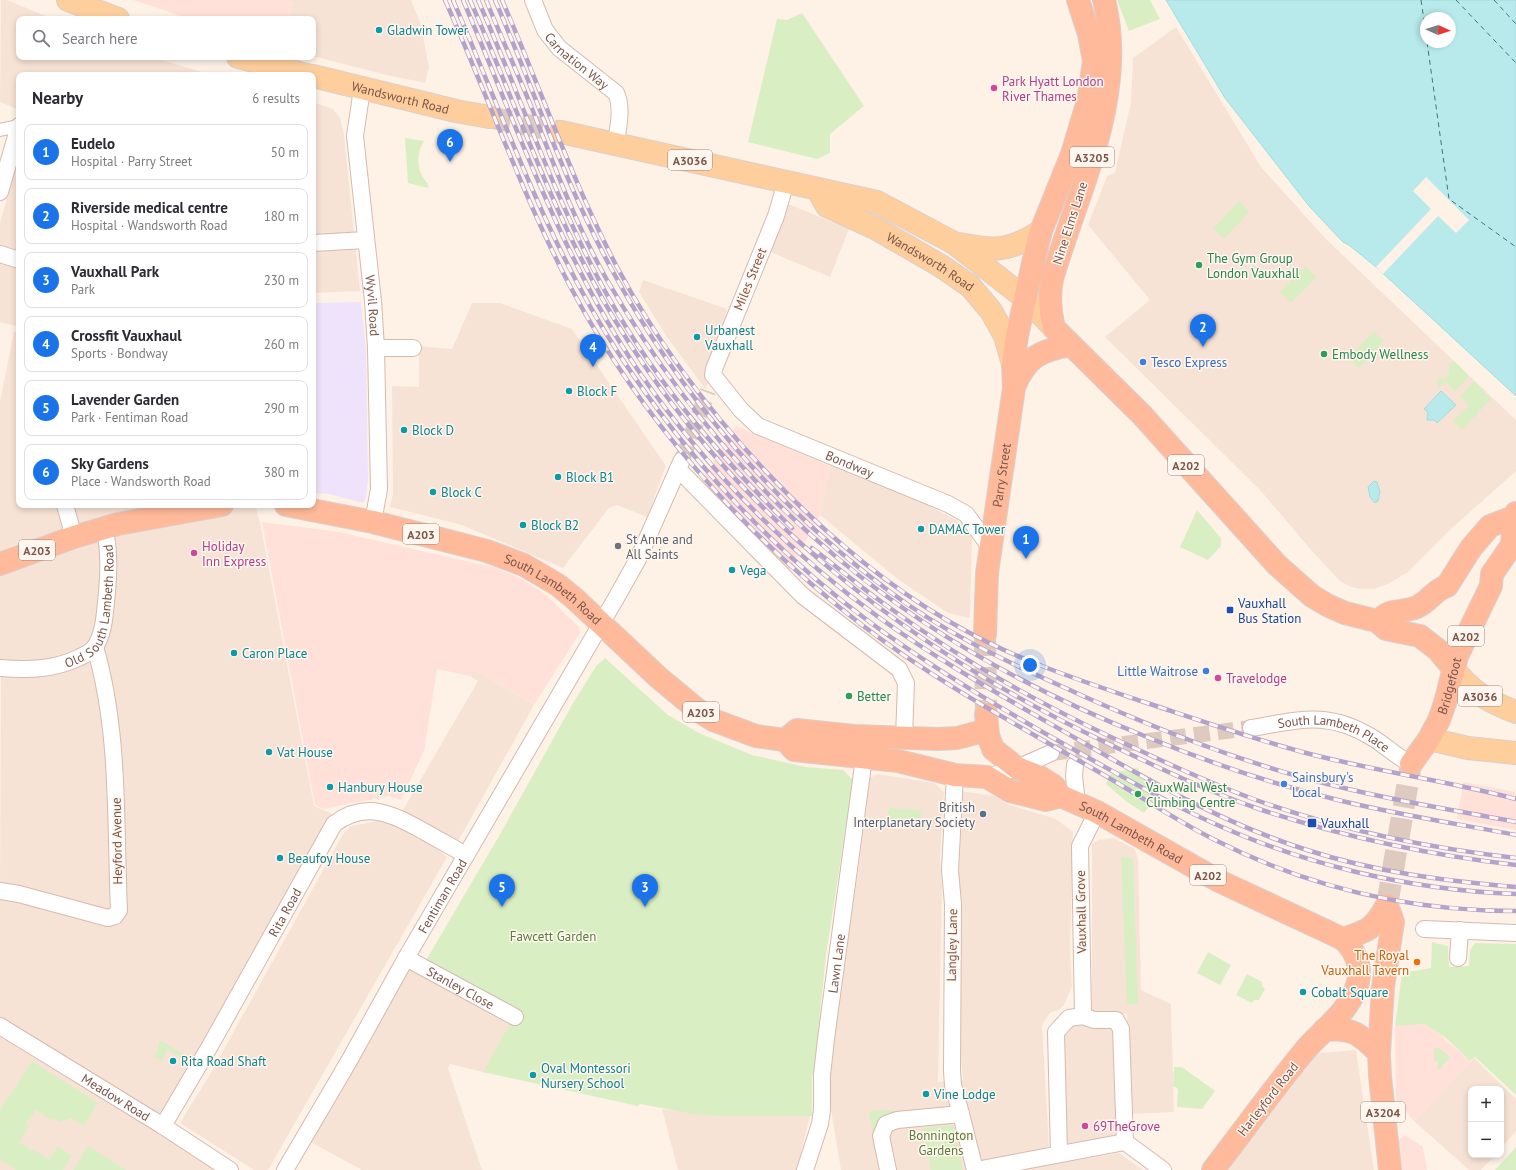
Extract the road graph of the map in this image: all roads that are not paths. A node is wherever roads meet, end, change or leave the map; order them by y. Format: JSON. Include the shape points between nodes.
{"nodes":[{"id":1,"x":68,"y":0,"type":"edge"},
{"id":2,"x":533,"y":0,"type":"edge"},
{"id":3,"x":1078,"y":0,"type":"edge"},
{"id":4,"x":1104,"y":0,"type":"edge"},
{"id":5,"x":110,"y":16,"type":"edge"},
{"id":6,"x":250,"y":60,"type":"edge"},
{"id":7,"x":296,"y":72,"type":"edge"},
{"id":8,"x":316,"y":77,"type":"edge"},
{"id":9,"x":362,"y":89,"type":"junction"},
{"id":10,"x":489,"y":117,"type":"tunnel mouth"},
{"id":11,"x":16,"y":127,"type":"edge"},
{"id":12,"x":0,"y":130,"type":"edge"},
{"id":13,"x":562,"y":132,"type":"tunnel mouth"},
{"id":14,"x":16,"y":136,"type":"edge"},
{"id":15,"x":616,"y":143,"type":"junction"},
{"id":16,"x":786,"y":182,"type":"junction"},
{"id":17,"x":818,"y":190,"type":"junction"},
{"id":18,"x":0,"y":192,"type":"edge"},
{"id":19,"x":1042,"y":231,"type":"junction"},
{"id":20,"x":366,"y":240,"type":"junction"},
{"id":21,"x":954,"y":242,"type":"junction"},
{"id":22,"x":316,"y":243,"type":"edge"},
{"id":23,"x":0,"y":254,"type":"edge"},
{"id":24,"x":16,"y":259,"type":"edge"},
{"id":25,"x":1024,"y":298,"type":"junction"},
{"id":26,"x":1054,"y":328,"type":"junction"},
{"id":27,"x":1070,"y":345,"type":"junction"},
{"id":28,"x":376,"y":348,"type":"junction"},
{"id":29,"x":413,"y":348,"type":"dead end"},
{"id":30,"x":1014,"y":364,"type":"junction"},
{"id":31,"x":713,"y":375,"type":"joint"},
{"id":32,"x":1014,"y":388,"type":"junction"},
{"id":33,"x":66,"y":508,"type":"edge"},
{"id":34,"x":207,"y":508,"type":"edge"},
{"id":35,"x":301,"y":508,"type":"edge"},
{"id":36,"x":1515,"y":515,"type":"edge"},
{"id":37,"x":373,"y":522,"type":"junction"},
{"id":38,"x":104,"y":528,"type":"junction"},
{"id":39,"x":74,"y":537,"type":"junction"},
{"id":40,"x":990,"y":546,"type":"junction"},
{"id":41,"x":0,"y":564,"type":"edge"},
{"id":42,"x":1377,"y":621,"type":"junction"},
{"id":43,"x":601,"y":623,"type":"junction"},
{"id":44,"x":985,"y":634,"type":"tunnel mouth"},
{"id":45,"x":95,"y":648,"type":"junction"},
{"id":46,"x":0,"y":668,"type":"edge"},
{"id":47,"x":1453,"y":668,"type":"junction"},
{"id":48,"x":1516,"y":712,"type":"edge"},
{"id":49,"x":1251,"y":728,"type":"tunnel mouth"},
{"id":50,"x":904,"y":738,"type":"junction"},
{"id":51,"x":1429,"y":739,"type":"junction"},
{"id":52,"x":785,"y":740,"type":"junction"},
{"id":53,"x":1051,"y":753,"type":"tunnel mouth"},
{"id":54,"x":1516,"y":753,"type":"edge"},
{"id":55,"x":864,"y":758,"type":"junction"},
{"id":56,"x":1411,"y":764,"type":"joint"},
{"id":57,"x":1075,"y":765,"type":"dead end"},
{"id":58,"x":1017,"y":768,"type":"junction"},
{"id":59,"x":955,"y":775,"type":"junction"},
{"id":60,"x":987,"y":778,"type":"junction"},
{"id":61,"x":1069,"y":799,"type":"junction"},
{"id":62,"x":1097,"y":812,"type":"junction"},
{"id":63,"x":466,"y":855,"type":"junction"},
{"id":64,"x":0,"y":891,"type":"edge"},
{"id":65,"x":1424,"y":929,"type":"dead end"},
{"id":66,"x":1460,"y":930,"type":"junction"},
{"id":67,"x":1516,"y":933,"type":"edge"},
{"id":68,"x":1343,"y":939,"type":"junction"},
{"id":69,"x":406,"y":958,"type":"junction"},
{"id":70,"x":1458,"y":958,"type":"dead end"},
{"id":71,"x":1082,"y":1016,"type":"junction"},
{"id":72,"x":515,"y":1017,"type":"dead end"},
{"id":73,"x":0,"y":1026,"type":"edge"},
{"id":74,"x":1324,"y":1030,"type":"junction"},
{"id":75,"x":1380,"y":1053,"type":"junction"},
{"id":76,"x":961,"y":1114,"type":"junction"},
{"id":77,"x":163,"y":1126,"type":"junction"},
{"id":78,"x":1126,"y":1142,"type":"junction"},
{"id":79,"x":1059,"y":1153,"type":"junction"},
{"id":80,"x":1156,"y":1166,"type":"edge"},
{"id":81,"x":807,"y":1169,"type":"edge"},
{"id":82,"x":230,"y":1170,"type":"edge"},
{"id":83,"x":285,"y":1170,"type":"edge"},
{"id":84,"x":888,"y":1170,"type":"edge"},
{"id":85,"x":976,"y":1170,"type":"edge"},
{"id":86,"x":1213,"y":1170,"type":"edge"},
{"id":87,"x":1390,"y":1170,"type":"edge"}],
"edges":[{"from":1,"to":5,"type":"main road"},
{"from":2,"to":15,"type":"street","name":"Carnation Way","via":[[545,30],[559,48],[616,93],[620,110]]},
{"from":3,"to":19,"type":"highway","name":"Nine Elms Lane","number":"A3205","via":[[1089,34],[1094,62],[1081,125]]},
{"from":4,"to":26,"type":"highway","name":"Nine Elms Lane","number":"A3205","via":[[1111,50],[1108,92],[1049,294],[1049,308]]},
{"from":6,"to":7,"type":"main road"},
{"from":8,"to":9,"type":"main road","name":"Wandsworth Road"},
{"from":9,"to":10,"type":"main road","name":"Wandsworth Road"},
{"from":9,"to":20,"type":"street","name":"Wyvil Road","via":[[355,136]]},
{"from":11,"to":12,"type":"street"},
{"from":13,"to":15,"type":"main road","number":"A3036"},
{"from":14,"to":18,"type":"street"},
{"from":15,"to":16,"type":"main road","number":"A3036"},
{"from":16,"to":17,"type":"main road","number":"A3036"},
{"from":16,"to":31,"type":"street","name":"Miles Street","via":[[776,216]]},
{"from":17,"to":21,"type":"main road","name":"Wandsworth Road","via":[[833,182],[849,186]]},
{"from":17,"to":30,"type":"main road","name":"Wandsworth Road","via":[[827,206],[875,228],[970,286],[991,310],[1005,336]]},
{"from":19,"to":21,"type":"main road","name":"Wandsworth Road","via":[[1015,246],[998,249]]},
{"from":19,"to":25,"type":"highway","name":"Nine Elms Lane","number":"A3205"},
{"from":20,"to":22,"type":"street"},
{"from":20,"to":28,"type":"street","name":"Wyvil Road"},
{"from":21,"to":25,"type":"main road","name":"Wandsworth Road"},
{"from":23,"to":24,"type":"street"},
{"from":25,"to":26,"type":"main road","name":"Wandsworth Road"},
{"from":25,"to":30,"type":"highway","name":"Parry Street"},
{"from":26,"to":27,"type":"highway","name":"Wandsworth Road","number":"A202"},
{"from":27,"to":32,"type":"highway","name":"Parry Street","via":[[1050,349],[1035,356],[1022,370]]},
{"from":27,"to":42,"type":"highway","name":"Wandsworth Road","number":"A202","via":[[1142,415],[1297,584],[1327,605],[1345,613]]},
{"from":28,"to":29,"type":"street"},
{"from":28,"to":37,"type":"street","name":"Wyvil Road","via":[[379,489]]},
{"from":30,"to":32,"type":"highway","name":"Parry Street"},
{"from":31,"to":40,"type":"street","name":"Bondway","via":[[741,410],[758,426],[948,504],[966,514]]},
{"from":32,"to":40,"type":"highway","name":"Parry Street"},
{"from":33,"to":39,"type":"street"},
{"from":34,"to":38,"type":"highway","number":"A203"},
{"from":35,"to":37,"type":"highway","name":"South Lambeth Road","number":"A203"},
{"from":36,"to":42,"type":"highway","name":"Bridgefoot","number":"A202","via":[[1490,526],[1471,548],[1447,586],[1438,589],[1418,607],[1390,613]]},
{"from":36,"to":47,"type":"highway","name":"Bridgefoot","number":"A202","via":[[1512,544],[1492,574],[1491,586]]},
{"from":37,"to":43,"type":"highway","name":"South Lambeth Road","number":"A203","via":[[487,552],[524,565],[558,585]]},
{"from":38,"to":39,"type":"highway","number":"A203"},
{"from":38,"to":45,"type":"street","name":"Old South Lambeth Road","via":[[107,536],[109,571],[104,623]]},
{"from":39,"to":41,"type":"highway","number":"A203"},
{"from":40,"to":44,"type":"highway","name":"Parry Street","via":[[985,592]]},
{"from":42,"to":47,"type":"highway","number":"A202","via":[[1386,629],[1412,634],[1429,642]]},
{"from":43,"to":50,"type":"street","via":[[638,559],[680,465],[803,596],[899,669],[906,683]]},
{"from":43,"to":52,"type":"highway","name":"South Lambeth Road","number":"A203","via":[[659,678],[713,720],[756,736]]},
{"from":43,"to":63,"type":"street","name":"Fentiman Road"},
{"from":45,"to":46,"type":"street","name":"Old South Lambeth Road","via":[[89,653],[53,667],[35,670]]},
{"from":45,"to":64,"type":"street","name":"Heyford Avenue","via":[[102,669],[108,706],[116,780],[119,910],[115,916],[108,918]]},
{"from":47,"to":48,"type":"main road","number":"A3036","via":[[1466,684],[1483,698]]},
{"from":47,"to":51,"type":"highway","name":"Bridgefoot","number":"A202","via":[[1445,703]]},
{"from":49,"to":56,"type":"street","name":"South Lambeth Place","via":[[1322,718],[1346,724],[1373,738]]},
{"from":50,"to":52,"type":"highway","name":"South Lambeth Road","via":[[797,730]]},
{"from":50,"to":58,"type":"highway","name":"South Lambeth Road","number":"A202","via":[[957,738],[987,722],[993,749]]},
{"from":51,"to":54,"type":"main road","via":[[1468,748]]},
{"from":51,"to":56,"type":"highway","name":"Bridgefoot","number":"A202"},
{"from":52,"to":55,"type":"highway","name":"South Lambeth Road","number":"A203","via":[[794,750]]},
{"from":53,"to":58,"type":"street"},
{"from":55,"to":59,"type":"highway","name":"South Lambeth Road","number":"A203","via":[[898,761]]},
{"from":55,"to":81,"type":"street","name":"Lawn Lane","via":[[825,1045],[822,1110]]},
{"from":57,"to":61,"type":"street"},
{"from":58,"to":60,"type":"street"},
{"from":58,"to":61,"type":"highway","name":"South Lambeth Road","number":"A202","via":[[1046,781]]},
{"from":59,"to":60,"type":"highway","name":"South Lambeth Road","number":"A203"},
{"from":59,"to":76,"type":"street","name":"Langley Lane","via":[[950,870],[953,904],[952,1071]]},
{"from":60,"to":61,"type":"highway","name":"South Lambeth Road","number":"A203","via":[[1010,791],[1026,796],[1046,800]]},
{"from":61,"to":62,"type":"highway","name":"South Lambeth Road","number":"A202"},
{"from":62,"to":68,"type":"highway","name":"South Lambeth Road","number":"A202","via":[[1198,870]]},
{"from":62,"to":71,"type":"street","name":"Vauxhall Grove","via":[[1080,846]]},
{"from":63,"to":69,"type":"street","name":"Fentiman Road"},
{"from":63,"to":77,"type":"street","name":"Rita Road","via":[[388,813],[347,815],[334,824]]},
{"from":65,"to":66,"type":"street"},
{"from":66,"to":67,"type":"street"},
{"from":66,"to":70,"type":"street"},
{"from":68,"to":74,"type":"highway","name":"Harleyford Road","number":"A202","via":[[1352,949],[1358,964],[1358,982],[1350,1000]]},
{"from":68,"to":75,"type":"highway","number":"A3204","via":[[1375,925],[1387,905],[1393,922],[1382,1001]]},
{"from":69,"to":72,"type":"street","name":"Stanley Close"},
{"from":69,"to":83,"type":"street","name":"Fentiman Road"},
{"from":71,"to":78,"type":"street","via":[[1094,1020],[1116,1020],[1121,1029]]},
{"from":71,"to":79,"type":"street","via":[[1069,1018],[1056,1032]]},
{"from":73,"to":77,"type":"street","name":"Meadow Road"},
{"from":74,"to":75,"type":"highway","via":[[1343,1029],[1353,1032],[1363,1037]]},
{"from":74,"to":86,"type":"highway","name":"Harleyford Road","number":"A202"},
{"from":75,"to":87,"type":"highway","number":"A3204"},
{"from":76,"to":84,"type":"street","via":[[897,1120],[886,1124],[881,1136]]},
{"from":76,"to":85,"type":"street","name":"Langley Lane"},
{"from":77,"to":82,"type":"street","name":"Meadow Road"},
{"from":78,"to":79,"type":"street"},
{"from":78,"to":80,"type":"street"},
{"from":79,"to":85,"type":"street"}]}
